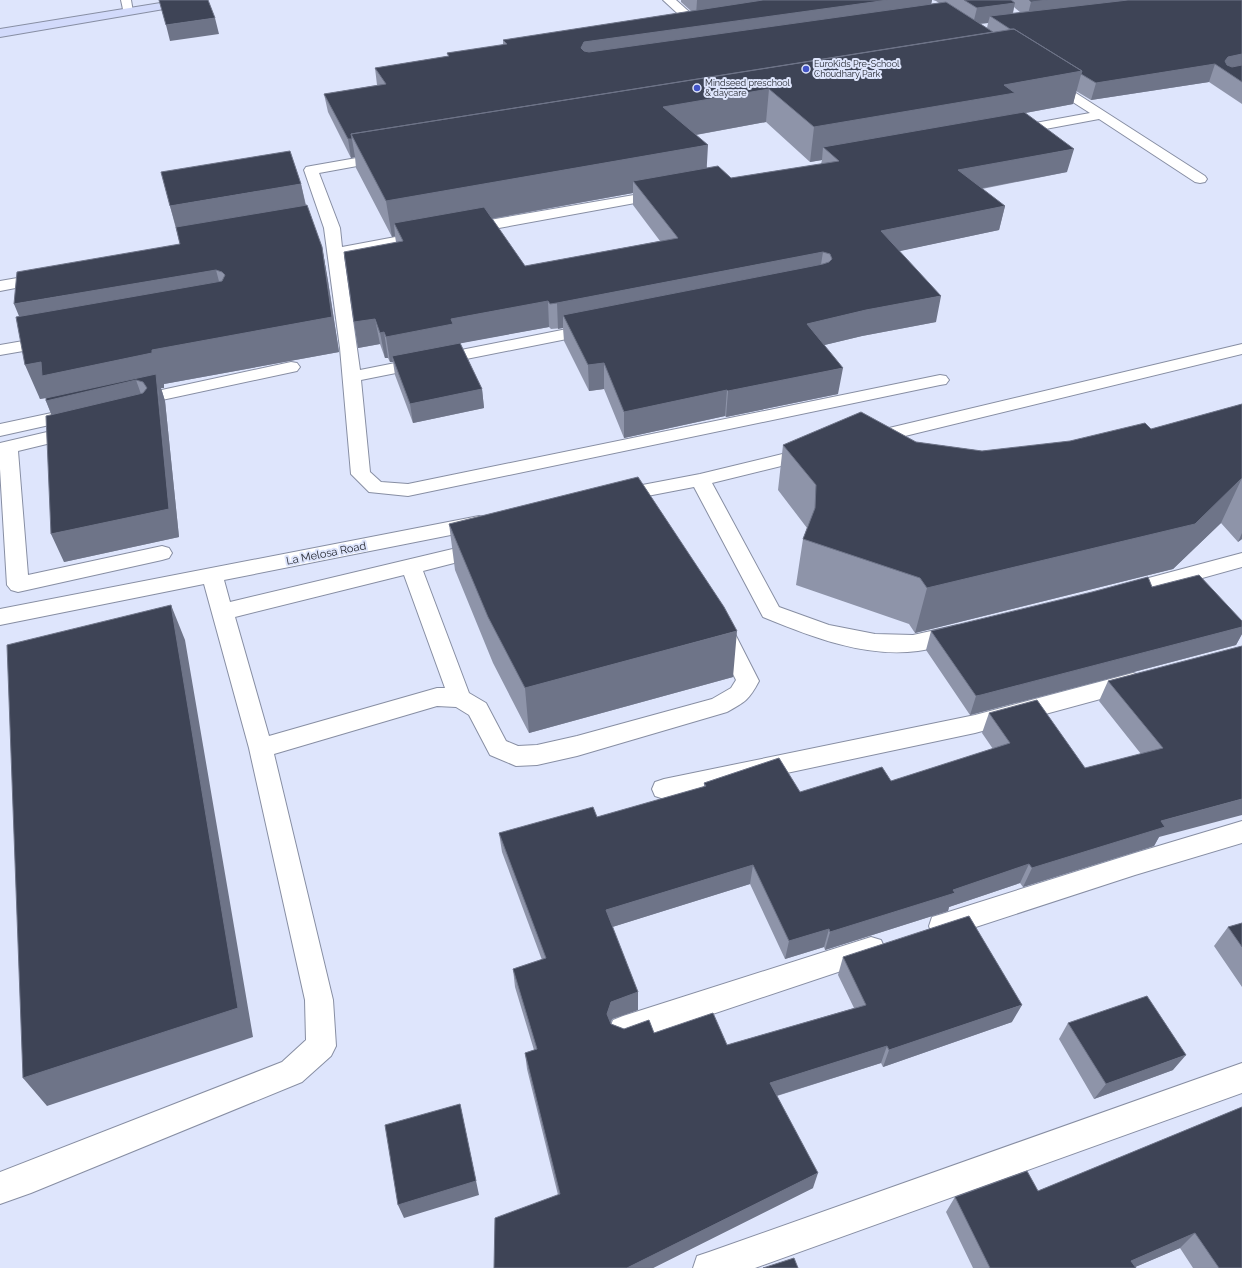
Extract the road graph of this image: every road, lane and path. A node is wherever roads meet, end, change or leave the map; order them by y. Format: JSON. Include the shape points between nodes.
{"nodes":[{"id":1,"x":126,"y":0,"type":"edge"},
{"id":2,"x":199,"y":0,"type":"edge"},
{"id":3,"x":669,"y":0,"type":"edge"},
{"id":4,"x":128,"y":12,"type":"junction"},
{"id":5,"x":721,"y":18,"type":"edge"},
{"id":6,"x":0,"y":33,"type":"edge"},
{"id":7,"x":1043,"y":77,"type":"edge"},
{"id":8,"x":1102,"y":115,"type":"junction"},
{"id":9,"x":1001,"y":134,"type":"edge"},
{"id":10,"x":397,"y":155,"type":"edge"},
{"id":11,"x":1200,"y":179,"type":"dead end"},
{"id":12,"x":675,"y":192,"type":"edge"},
{"id":13,"x":451,"y":232,"type":"edge"},
{"id":14,"x":436,"y":235,"type":"edge"},
{"id":15,"x":335,"y":253,"type":"junction"},
{"id":16,"x":62,"y":275,"type":"edge"},
{"id":17,"x":0,"y":286,"type":"edge"},
{"id":18,"x":608,"y":326,"type":"edge"},
{"id":19,"x":70,"y":338,"type":"edge"},
{"id":20,"x":1242,"y":349,"type":"edge"},
{"id":21,"x":0,"y":350,"type":"edge"},
{"id":22,"x":291,"y":367,"type":"dead end"},
{"id":23,"x":352,"y":377,"type":"junction"},
{"id":24,"x":940,"y":380,"type":"dead end"},
{"id":25,"x":115,"y":405,"type":"edge"},
{"id":26,"x":92,"y":419,"type":"edge"},
{"id":27,"x":3,"y":442,"type":"edge"},
{"id":28,"x":855,"y":442,"type":"edge"},
{"id":29,"x":824,"y":450,"type":"edge"},
{"id":30,"x":700,"y":480,"type":"junction"},
{"id":31,"x":598,"y":500,"type":"edge"},
{"id":32,"x":498,"y":519,"type":"edge"},
{"id":33,"x":503,"y":544,"type":"edge"},
{"id":34,"x":162,"y":553,"type":"dead end"},
{"id":35,"x":1242,"y":560,"type":"edge"},
{"id":36,"x":411,"y":567,"type":"junction"},
{"id":37,"x":212,"y":576,"type":"junction"},
{"id":38,"x":1107,"y":596,"type":"edge"},
{"id":39,"x":711,"y":610,"type":"edge"},
{"id":40,"x":223,"y":612,"type":"junction"},
{"id":41,"x":0,"y":617,"type":"edge"},
{"id":42,"x":976,"y":628,"type":"edge"},
{"id":43,"x":1150,"y":678,"type":"edge"},
{"id":44,"x":460,"y":698,"type":"junction"},
{"id":45,"x":262,"y":748,"type":"junction"},
{"id":46,"x":664,"y":789,"type":"dead end"},
{"id":47,"x":1242,"y":832,"type":"edge"},
{"id":48,"x":623,"y":1030,"type":"edge"},
{"id":49,"x":1242,"y":1078,"type":"edge"},
{"id":50,"x":0,"y":1188,"type":"edge"},
{"id":51,"x":709,"y":1268,"type":"edge"}],
"edges":[{"from":1,"to":4,"type":"lane"},
{"from":2,"to":4,"type":"street"},
{"from":3,"to":5,"type":"street","via":[[693,22]]},
{"from":4,"to":6,"type":"street"},
{"from":7,"to":8,"type":"street"},
{"from":8,"to":9,"type":"street"},
{"from":8,"to":11,"type":"street"},
{"from":10,"to":15,"type":"street","via":[[310,170],[324,230]]},
{"from":12,"to":13,"type":"street"},
{"from":14,"to":15,"type":"street"},
{"from":15,"to":23,"type":"street"},
{"from":16,"to":17,"type":"street"},
{"from":18,"to":23,"type":"street"},
{"from":19,"to":21,"type":"street"},
{"from":20,"to":28,"type":"street"},
{"from":22,"to":25,"type":"street"},
{"from":23,"to":24,"type":"street","via":[[361,474],[376,488],[408,490]]},
{"from":26,"to":27,"type":"street"},
{"from":27,"to":34,"type":"street","via":[[18,585]]},
{"from":29,"to":30,"type":"street"},
{"from":30,"to":31,"type":"street"},
{"from":30,"to":42,"type":"street","via":[[771,612],[824,633],[866,642],[914,643]]},
{"from":32,"to":37,"type":"street","name":"La Melosa Road"},
{"from":33,"to":36,"type":"street"},
{"from":35,"to":38,"type":"street"},
{"from":36,"to":40,"type":"street"},
{"from":36,"to":44,"type":"street"},
{"from":37,"to":40,"type":"street"},
{"from":37,"to":41,"type":"street","name":"La Melosa Road"},
{"from":39,"to":44,"type":"street","via":[[748,681],[739,694],[719,706],[577,746],[537,755],[516,756],[498,748],[478,708]]},
{"from":40,"to":45,"type":"street"},
{"from":43,"to":46,"type":"street","via":[[975,724]]},
{"from":44,"to":45,"type":"street","via":[[437,697]]},
{"from":45,"to":50,"type":"street","via":[[319,1000],[321,1046],[292,1072]]},
{"from":47,"to":48,"type":"street","via":[[1134,864]]},
{"from":49,"to":51,"type":"street"}]}
